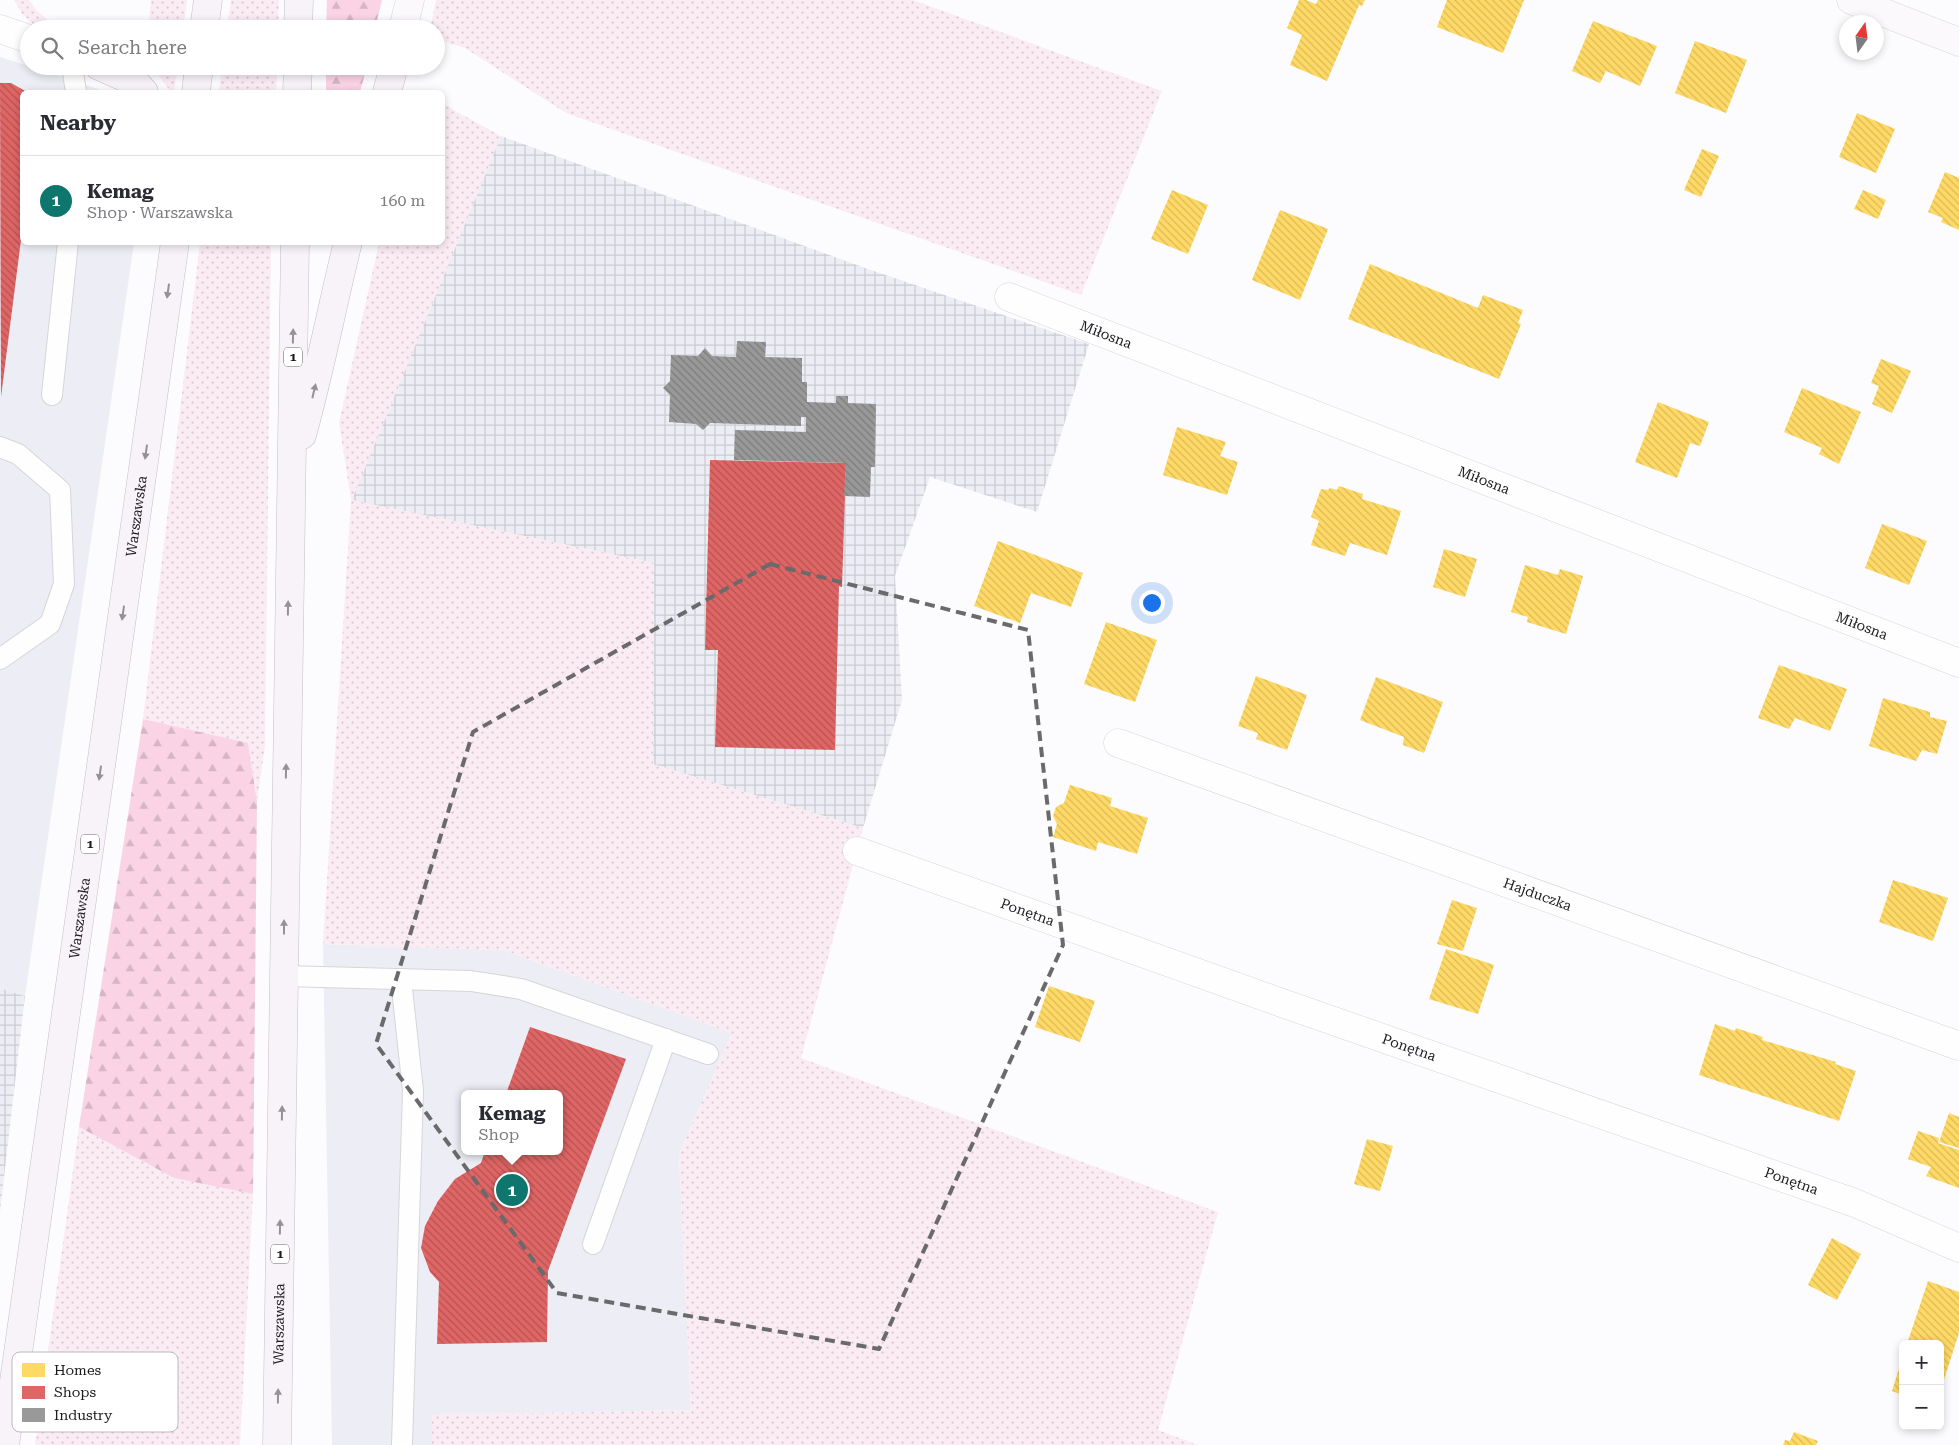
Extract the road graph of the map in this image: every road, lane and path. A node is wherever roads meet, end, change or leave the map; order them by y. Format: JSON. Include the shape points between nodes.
{"nodes":[{"id":1,"x":208,"y":0,"type":"edge"},
{"id":2,"x":299,"y":0,"type":"edge"},
{"id":3,"x":410,"y":0,"type":"edge"},
{"id":4,"x":1851,"y":0,"type":"edge"},
{"id":5,"x":205,"y":20,"type":"edge"},
{"id":6,"x":298,"y":20,"type":"edge"},
{"id":7,"x":405,"y":20,"type":"edge"},
{"id":8,"x":0,"y":28,"type":"edge"},
{"id":9,"x":20,"y":36,"type":"edge"},
{"id":10,"x":1959,"y":42,"type":"edge"},
{"id":11,"x":73,"y":75,"type":"edge"},
{"id":12,"x":119,"y":75,"type":"edge"},
{"id":13,"x":198,"y":75,"type":"edge"},
{"id":14,"x":298,"y":75,"type":"edge"},
{"id":15,"x":392,"y":75,"type":"edge"},
{"id":16,"x":76,"y":90,"type":"edge"},
{"id":17,"x":142,"y":90,"type":"edge"},
{"id":18,"x":196,"y":90,"type":"edge"},
{"id":19,"x":297,"y":90,"type":"edge"},
{"id":20,"x":388,"y":90,"type":"edge"},
{"id":21,"x":68,"y":245,"type":"edge"},
{"id":22,"x":175,"y":245,"type":"edge"},
{"id":23,"x":295,"y":245,"type":"edge"},
{"id":24,"x":347,"y":245,"type":"edge"},
{"id":25,"x":1009,"y":297,"type":"dead end"},
{"id":26,"x":52,"y":395,"type":"dead end"},
{"id":27,"x":0,"y":447,"type":"edge"},
{"id":28,"x":291,"y":472,"type":"junction"},
{"id":29,"x":0,"y":659,"type":"edge"},
{"id":30,"x":1959,"y":663,"type":"edge"},
{"id":31,"x":1118,"y":743,"type":"dead end"},
{"id":32,"x":857,"y":851,"type":"dead end"},
{"id":33,"x":284,"y":976,"type":"junction"},
{"id":34,"x":400,"y":979,"type":"junction"},
{"id":35,"x":666,"y":1039,"type":"junction"},
{"id":36,"x":1959,"y":1046,"type":"edge"},
{"id":37,"x":708,"y":1054,"type":"dead end"},
{"id":38,"x":593,"y":1244,"type":"dead end"},
{"id":39,"x":1959,"y":1248,"type":"edge"},
{"id":40,"x":18,"y":1352,"type":"edge"},
{"id":41,"x":12,"y":1395,"type":"edge"},
{"id":42,"x":5,"y":1445,"type":"edge"},
{"id":43,"x":277,"y":1445,"type":"edge"},
{"id":44,"x":402,"y":1445,"type":"edge"}],
"edges":[{"from":1,"to":5,"type":"main road"},
{"from":2,"to":6,"type":"main road"},
{"from":3,"to":7,"type":"street"},
{"from":4,"to":10,"type":"street"},
{"from":8,"to":9,"type":"street"},
{"from":11,"to":16,"type":"lane"},
{"from":12,"to":17,"type":"main road","via":[[135,82]]},
{"from":13,"to":18,"type":"main road"},
{"from":14,"to":19,"type":"main road"},
{"from":15,"to":20,"type":"main road"},
{"from":21,"to":26,"type":"lane"},
{"from":22,"to":40,"type":"main road","name":"Warszawska","number":"1","one_way":true},
{"from":28,"to":23,"type":"main road","name":"Warszawska","number":"1","one_way":true},
{"from":28,"to":24,"type":"main road","one_way":true,"via":[[313,394]]},
{"from":25,"to":30,"type":"street","name":"Miłosna"},
{"from":27,"to":29,"type":"lane","via":[[18,454],[60,490],[64,584],[50,624]]},
{"from":33,"to":28,"type":"main road","name":"Warszawska","number":"1","one_way":true},
{"from":31,"to":36,"type":"street","name":"Hajduczka"},
{"from":32,"to":39,"type":"street","name":"Ponętna","via":[[1282,1004],[1855,1203]]},
{"from":33,"to":34,"type":"lane"},
{"from":43,"to":33,"type":"main road","name":"Warszawska","number":"1","one_way":true},
{"from":34,"to":35,"type":"lane","via":[[471,980],[521,989]]},
{"from":34,"to":44,"type":"lane","via":[[413,1091]]},
{"from":35,"to":37,"type":"lane"},
{"from":35,"to":38,"type":"lane"},
{"from":41,"to":42,"type":"main road","name":"Warszawska","number":"1","one_way":true}]}
